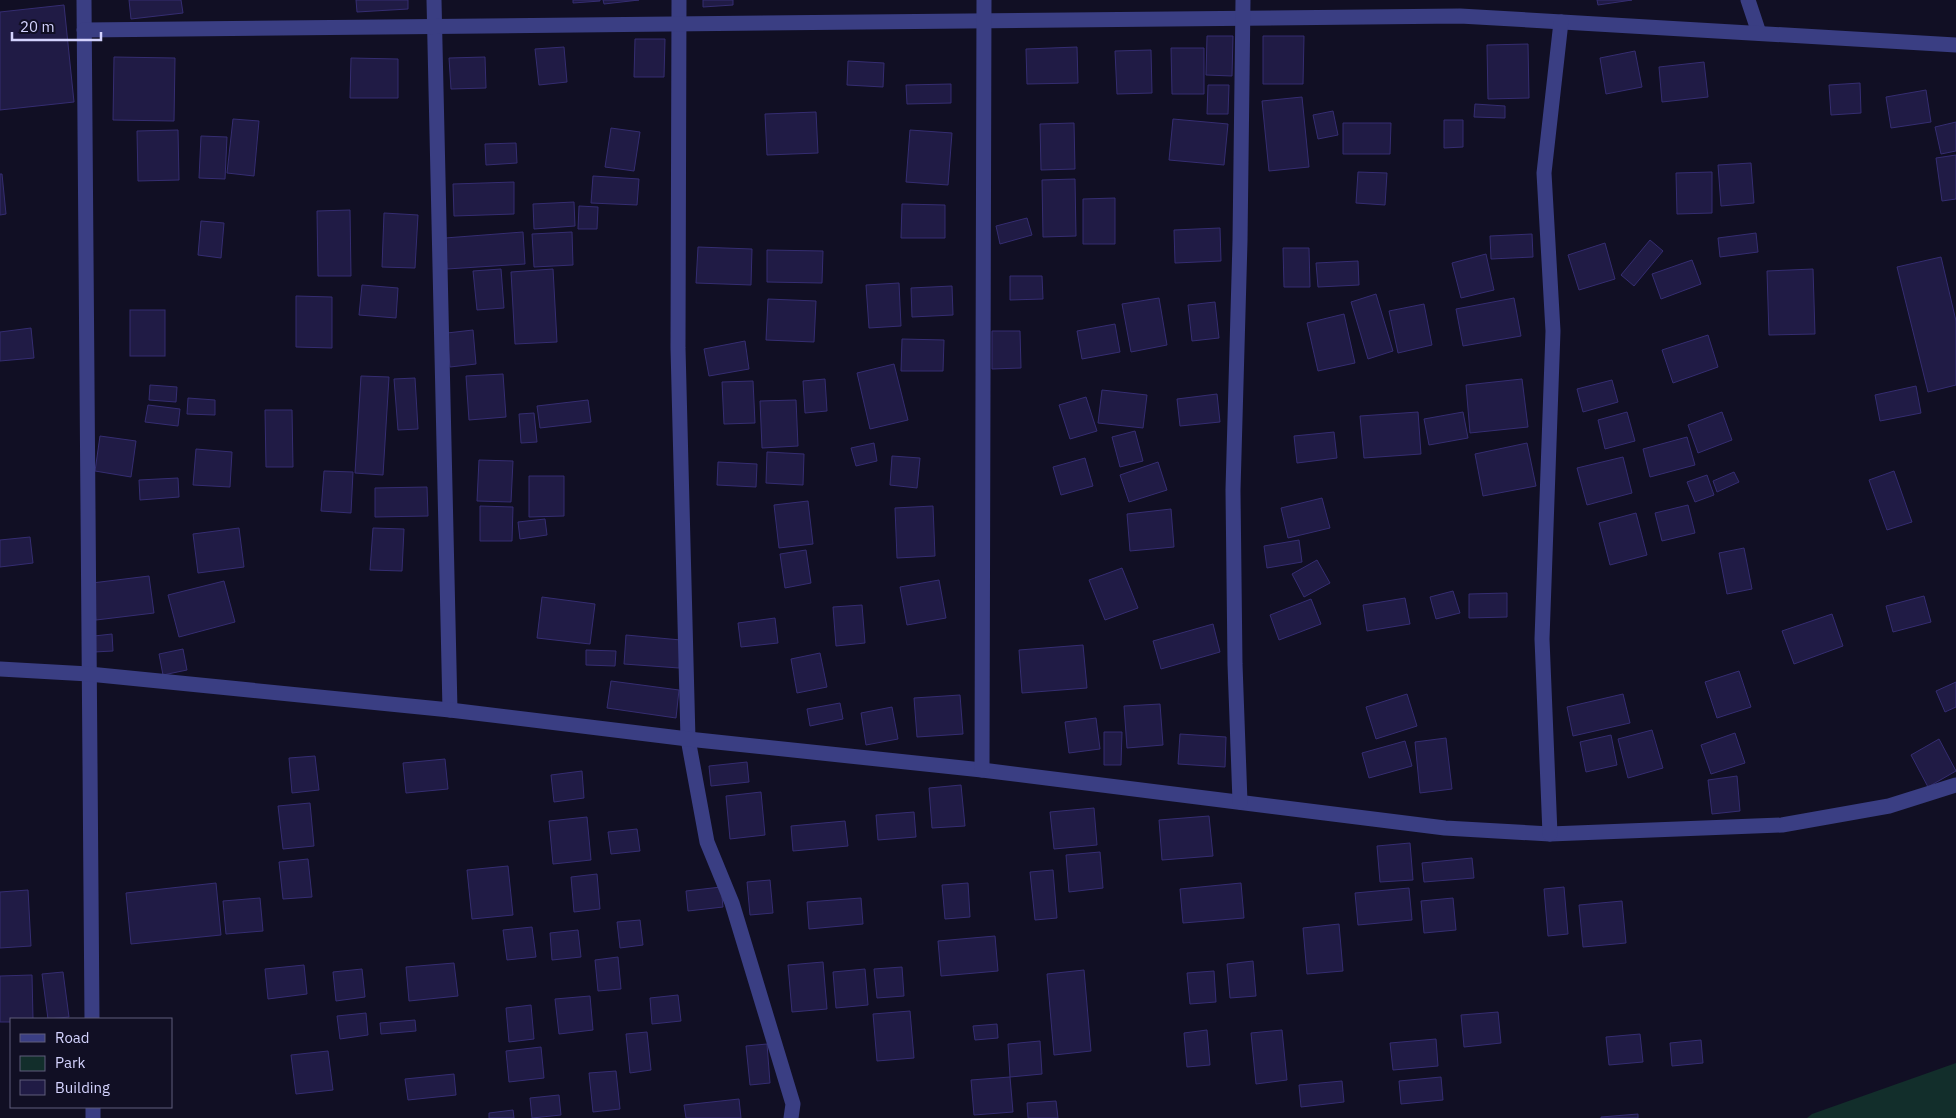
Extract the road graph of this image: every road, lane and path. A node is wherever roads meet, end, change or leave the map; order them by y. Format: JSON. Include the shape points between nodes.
{"nodes":[{"id":1,"x":84,"y":0,"type":"edge"},
{"id":2,"x":434,"y":0,"type":"edge"},
{"id":3,"x":679,"y":0,"type":"edge"},
{"id":4,"x":984,"y":0,"type":"edge"},
{"id":5,"x":1243,"y":0,"type":"edge"},
{"id":6,"x":1748,"y":0,"type":"edge"},
{"id":7,"x":1243,"y":19,"type":"junction"},
{"id":8,"x":984,"y":21,"type":"junction"},
{"id":9,"x":1561,"y":22,"type":"junction"},
{"id":10,"x":680,"y":24,"type":"junction"},
{"id":11,"x":435,"y":26,"type":"junction"},
{"id":12,"x":84,"y":30,"type":"junction"},
{"id":13,"x":1759,"y":33,"type":"junction"},
{"id":14,"x":1956,"y":44,"type":"edge"},
{"id":15,"x":0,"y":669,"type":"edge"},
{"id":16,"x":89,"y":674,"type":"junction"},
{"id":17,"x":450,"y":710,"type":"junction"},
{"id":18,"x":688,"y":739,"type":"junction"},
{"id":19,"x":982,"y":770,"type":"junction"},
{"id":20,"x":1956,"y":785,"type":"edge"},
{"id":21,"x":1240,"y":802,"type":"junction"},
{"id":22,"x":1550,"y":834,"type":"junction"},
{"id":23,"x":92,"y":1018,"type":"edge"},
{"id":24,"x":791,"y":1118,"type":"edge"}],
"edges":[{"from":1,"to":12,"type":"street"},
{"from":2,"to":11,"type":"street"},
{"from":3,"to":10,"type":"street"},
{"from":4,"to":8,"type":"street"},
{"from":5,"to":7,"type":"street"},
{"from":6,"to":13,"type":"street"},
{"from":7,"to":8,"type":"street"},
{"from":7,"to":9,"type":"street","via":[[1460,16]]},
{"from":7,"to":21,"type":"street","via":[[1233,490]]},
{"from":8,"to":10,"type":"street"},
{"from":8,"to":19,"type":"street"},
{"from":9,"to":13,"type":"street"},
{"from":9,"to":22,"type":"street","via":[[1544,173],[1553,330],[1542,639]]},
{"from":10,"to":11,"type":"street"},
{"from":10,"to":18,"type":"street","via":[[678,348]]},
{"from":11,"to":12,"type":"street"},
{"from":11,"to":17,"type":"street"},
{"from":12,"to":16,"type":"street"},
{"from":13,"to":14,"type":"street"},
{"from":15,"to":16,"type":"street"},
{"from":16,"to":17,"type":"street"},
{"from":16,"to":23,"type":"street"},
{"from":17,"to":18,"type":"street"},
{"from":18,"to":19,"type":"street"},
{"from":18,"to":24,"type":"street","via":[[708,842],[732,903],[793,1104]]},
{"from":19,"to":21,"type":"street"},
{"from":20,"to":22,"type":"street","via":[[1889,806],[1782,824]]},
{"from":21,"to":22,"type":"street","via":[[1444,828]]}]}
